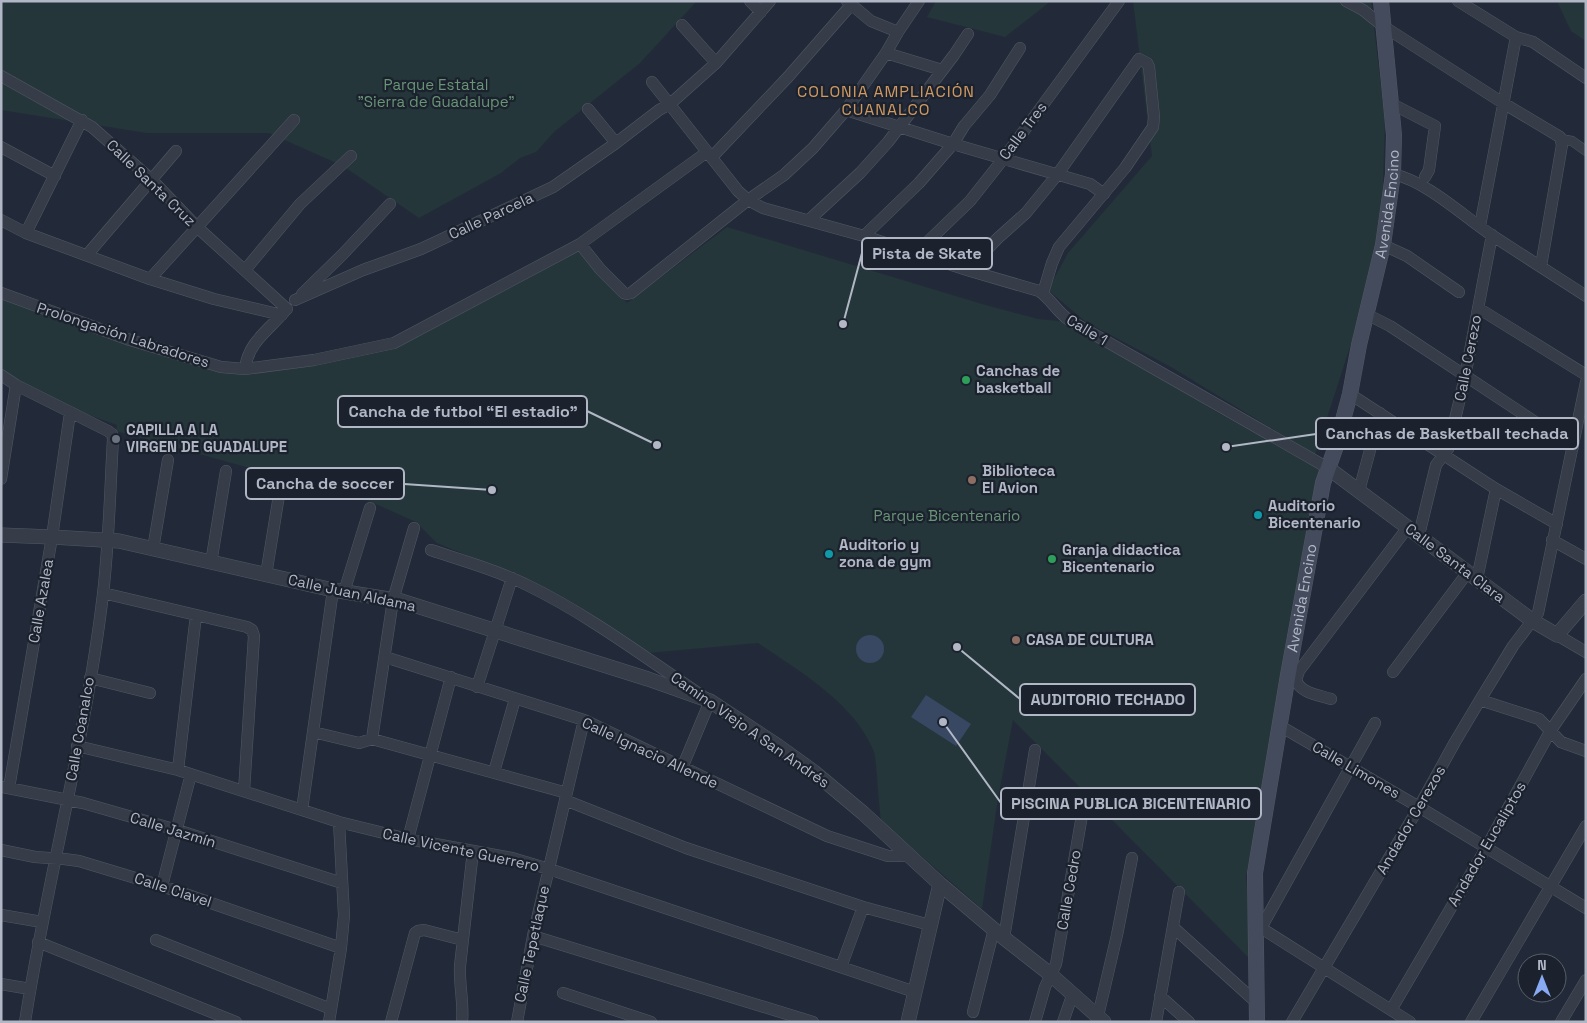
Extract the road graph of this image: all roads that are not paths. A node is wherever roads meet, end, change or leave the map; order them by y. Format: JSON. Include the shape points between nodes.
{"nodes":[{"id":1,"x":750,"y":1,"type":"edge"},
{"id":2,"x":770,"y":1,"type":"edge"},
{"id":3,"x":919,"y":1,"type":"edge"},
{"id":4,"x":1119,"y":1,"type":"edge"},
{"id":5,"x":1346,"y":1,"type":"edge"},
{"id":6,"x":1381,"y":1,"type":"edge"},
{"id":7,"x":1458,"y":1,"type":"edge"},
{"id":8,"x":849,"y":3,"type":"edge"},
{"id":9,"x":761,"y":12,"type":"junction"},
{"id":10,"x":682,"y":25,"type":"dead end"},
{"id":11,"x":1384,"y":26,"type":"junction"},
{"id":12,"x":898,"y":32,"type":"junction"},
{"id":13,"x":968,"y":34,"type":"dead end"},
{"id":14,"x":1516,"y":37,"type":"junction"},
{"id":15,"x":1020,"y":48,"type":"dead end"},
{"id":16,"x":886,"y":53,"type":"junction"},
{"id":17,"x":716,"y":63,"type":"junction"},
{"id":18,"x":942,"y":70,"type":"junction"},
{"id":19,"x":1,"y":76,"type":"edge"},
{"id":20,"x":1586,"y":78,"type":"edge"},
{"id":21,"x":652,"y":82,"type":"dead end"},
{"id":22,"x":1503,"y":103,"type":"junction"},
{"id":23,"x":670,"y":104,"type":"junction"},
{"id":24,"x":1392,"y":104,"type":"junction"},
{"id":25,"x":588,"y":109,"type":"dead end"},
{"id":26,"x":846,"y":110,"type":"junction"},
{"id":27,"x":82,"y":120,"type":"junction"},
{"id":28,"x":294,"y":120,"type":"dead end"},
{"id":29,"x":900,"y":127,"type":"junction"},
{"id":30,"x":1562,"y":139,"type":"junction"},
{"id":31,"x":616,"y":143,"type":"junction"},
{"id":32,"x":953,"y":144,"type":"junction"},
{"id":33,"x":1,"y":148,"type":"edge"},
{"id":34,"x":176,"y":151,"type":"dead end"},
{"id":35,"x":1586,"y":151,"type":"edge"},
{"id":36,"x":709,"y":155,"type":"junction"},
{"id":37,"x":351,"y":156,"type":"dead end"},
{"id":38,"x":1004,"y":158,"type":"junction"},
{"id":39,"x":1393,"y":174,"type":"junction"},
{"id":40,"x":1057,"y":175,"type":"junction"},
{"id":41,"x":55,"y":176,"type":"junction"},
{"id":42,"x":1425,"y":177,"type":"dead end"},
{"id":43,"x":152,"y":180,"type":"junction"},
{"id":44,"x":1104,"y":194,"type":"junction"},
{"id":45,"x":748,"y":200,"type":"junction"},
{"id":46,"x":390,"y":204,"type":"dead end"},
{"id":47,"x":1,"y":220,"type":"edge"},
{"id":48,"x":809,"y":220,"type":"junction"},
{"id":49,"x":1480,"y":226,"type":"junction"},
{"id":50,"x":197,"y":227,"type":"junction"},
{"id":51,"x":26,"y":233,"type":"junction"},
{"id":52,"x":1492,"y":235,"type":"junction"},
{"id":53,"x":864,"y":236,"type":"junction"},
{"id":54,"x":580,"y":244,"type":"junction"},
{"id":55,"x":1383,"y":245,"type":"junction"},
{"id":56,"x":916,"y":253,"type":"junction"},
{"id":57,"x":87,"y":255,"type":"junction"},
{"id":58,"x":1541,"y":266,"type":"junction"},
{"id":59,"x":245,"y":270,"type":"junction"},
{"id":60,"x":967,"y":270,"type":"junction"},
{"id":61,"x":150,"y":278,"type":"junction"},
{"id":62,"x":1459,"y":292,"type":"dead end"},
{"id":63,"x":1,"y":293,"type":"edge"},
{"id":64,"x":1043,"y":293,"type":"junction"},
{"id":65,"x":1586,"y":296,"type":"edge"},
{"id":66,"x":296,"y":300,"type":"junction"},
{"id":67,"x":1478,"y":308,"type":"junction"},
{"id":68,"x":284,"y":312,"type":"junction"},
{"id":69,"x":1366,"y":314,"type":"junction"},
{"id":70,"x":245,"y":370,"type":"junction"},
{"id":71,"x":1586,"y":375,"type":"edge"},
{"id":72,"x":1,"y":376,"type":"edge"},
{"id":73,"x":1465,"y":377,"type":"junction"},
{"id":74,"x":1586,"y":382,"type":"edge"},
{"id":75,"x":16,"y":385,"type":"junction"},
{"id":76,"x":1350,"y":394,"type":"junction"},
{"id":77,"x":70,"y":413,"type":"junction"},
{"id":78,"x":1380,"y":413,"type":"junction"},
{"id":79,"x":6,"y":414,"type":"edge"},
{"id":80,"x":1573,"y":447,"type":"junction"},
{"id":81,"x":1444,"y":456,"type":"junction"},
{"id":82,"x":168,"y":460,"type":"dead end"},
{"id":83,"x":1328,"y":468,"type":"junction"},
{"id":84,"x":226,"y":471,"type":"dead end"},
{"id":85,"x":1,"y":479,"type":"edge"},
{"id":86,"x":281,"y":483,"type":"dead end"},
{"id":87,"x":1496,"y":489,"type":"junction"},
{"id":88,"x":1359,"y":491,"type":"junction"},
{"id":89,"x":370,"y":508,"type":"dead end"},
{"id":90,"x":1557,"y":524,"type":"junction"},
{"id":91,"x":414,"y":528,"type":"dead end"},
{"id":92,"x":1413,"y":531,"type":"junction"},
{"id":93,"x":1,"y":535,"type":"edge"},
{"id":94,"x":52,"y":536,"type":"junction"},
{"id":95,"x":107,"y":540,"type":"junction"},
{"id":96,"x":1552,"y":540,"type":"junction"},
{"id":97,"x":152,"y":549,"type":"junction"},
{"id":98,"x":431,"y":550,"type":"dead end"},
{"id":99,"x":1586,"y":559,"type":"edge"},
{"id":100,"x":211,"y":562,"type":"junction"},
{"id":101,"x":266,"y":575,"type":"junction"},
{"id":102,"x":1472,"y":575,"type":"junction"},
{"id":103,"x":512,"y":578,"type":"junction"},
{"id":104,"x":338,"y":591,"type":"junction"},
{"id":105,"x":103,"y":593,"type":"junction"},
{"id":106,"x":393,"y":600,"type":"junction"},
{"id":107,"x":1586,"y":601,"type":"edge"},
{"id":108,"x":196,"y":615,"type":"junction"},
{"id":109,"x":1533,"y":621,"type":"junction"},
{"id":110,"x":494,"y":631,"type":"junction"},
{"id":111,"x":1557,"y":635,"type":"junction"},
{"id":112,"x":1586,"y":652,"type":"edge"},
{"id":113,"x":385,"y":657,"type":"junction"},
{"id":114,"x":1393,"y":672,"type":"dead end"},
{"id":115,"x":1292,"y":677,"type":"junction"},
{"id":116,"x":90,"y":678,"type":"junction"},
{"id":117,"x":451,"y":678,"type":"junction"},
{"id":118,"x":1586,"y":679,"type":"edge"},
{"id":119,"x":476,"y":686,"type":"junction"},
{"id":120,"x":150,"y":693,"type":"dead end"},
{"id":121,"x":515,"y":699,"type":"junction"},
{"id":122,"x":1331,"y":699,"type":"dead end"},
{"id":123,"x":1480,"y":700,"type":"junction"},
{"id":124,"x":710,"y":701,"type":"junction"},
{"id":125,"x":584,"y":720,"type":"junction"},
{"id":126,"x":1375,"y":722,"type":"dead end"},
{"id":127,"x":1280,"y":726,"type":"junction"},
{"id":128,"x":1551,"y":730,"type":"junction"},
{"id":129,"x":313,"y":732,"type":"junction"},
{"id":130,"x":372,"y":739,"type":"junction"},
{"id":131,"x":77,"y":746,"type":"junction"},
{"id":132,"x":1035,"y":750,"type":"dead end"},
{"id":133,"x":1586,"y":751,"type":"edge"},
{"id":134,"x":430,"y":756,"type":"junction"},
{"id":135,"x":682,"y":768,"type":"junction"},
{"id":136,"x":1350,"y":768,"type":"junction"},
{"id":137,"x":178,"y":770,"type":"junction"},
{"id":138,"x":494,"y":772,"type":"junction"},
{"id":139,"x":191,"y":774,"type":"junction"},
{"id":140,"x":5,"y":787,"type":"edge"},
{"id":141,"x":244,"y":791,"type":"junction"},
{"id":142,"x":566,"y":796,"type":"junction"},
{"id":143,"x":67,"y":800,"type":"junction"},
{"id":144,"x":1084,"y":804,"type":"dead end"},
{"id":145,"x":1419,"y":807,"type":"junction"},
{"id":146,"x":302,"y":810,"type":"junction"},
{"id":147,"x":339,"y":822,"type":"junction"},
{"id":148,"x":1586,"y":826,"type":"edge"},
{"id":149,"x":176,"y":830,"type":"junction"},
{"id":150,"x":408,"y":839,"type":"junction"},
{"id":151,"x":1486,"y":848,"type":"junction"},
{"id":152,"x":1,"y":850,"type":"edge"},
{"id":153,"x":473,"y":851,"type":"junction"},
{"id":154,"x":909,"y":856,"type":"junction"},
{"id":155,"x":55,"y":858,"type":"junction"},
{"id":156,"x":1132,"y":858,"type":"dead end"},
{"id":157,"x":549,"y":869,"type":"junction"},
{"id":158,"x":342,"y":883,"type":"junction"},
{"id":159,"x":940,"y":884,"type":"junction"},
{"id":160,"x":162,"y":886,"type":"junction"},
{"id":161,"x":1550,"y":886,"type":"junction"},
{"id":162,"x":1179,"y":892,"type":"dead end"},
{"id":163,"x":863,"y":907,"type":"junction"},
{"id":164,"x":1586,"y":908,"type":"edge"},
{"id":165,"x":1,"y":915,"type":"edge"},
{"id":166,"x":42,"y":922,"type":"junction"},
{"id":167,"x":930,"y":925,"type":"junction"},
{"id":168,"x":1258,"y":926,"type":"junction"},
{"id":169,"x":1173,"y":927,"type":"junction"},
{"id":170,"x":999,"y":934,"type":"junction"},
{"id":171,"x":532,"y":936,"type":"junction"},
{"id":172,"x":156,"y":940,"type":"dead end"},
{"id":173,"x":463,"y":940,"type":"junction"},
{"id":174,"x":38,"y":942,"type":"junction"},
{"id":175,"x":341,"y":948,"type":"junction"},
{"id":176,"x":841,"y":966,"type":"junction"},
{"id":177,"x":1324,"y":968,"type":"junction"},
{"id":178,"x":1050,"y":974,"type":"junction"},
{"id":179,"x":1586,"y":980,"type":"edge"},
{"id":180,"x":1,"y":984,"type":"edge"},
{"id":181,"x":30,"y":988,"type":"junction"},
{"id":182,"x":915,"y":992,"type":"junction"},
{"id":183,"x":563,"y":994,"type":"dead end"},
{"id":184,"x":1073,"y":994,"type":"junction"},
{"id":185,"x":1160,"y":996,"type":"junction"},
{"id":186,"x":1256,"y":1003,"type":"junction"},
{"id":187,"x":331,"y":1009,"type":"junction"},
{"id":188,"x":1391,"y":1010,"type":"junction"},
{"id":189,"x":973,"y":1012,"type":"dead end"},
{"id":190,"x":1101,"y":1019,"type":"edge"},
{"id":191,"x":25,"y":1022,"type":"edge"},
{"id":192,"x":236,"y":1022,"type":"edge"},
{"id":193,"x":328,"y":1022,"type":"edge"},
{"id":194,"x":391,"y":1022,"type":"edge"},
{"id":195,"x":462,"y":1022,"type":"edge"},
{"id":196,"x":517,"y":1022,"type":"edge"},
{"id":197,"x":651,"y":1022,"type":"edge"},
{"id":198,"x":813,"y":1022,"type":"edge"},
{"id":199,"x":908,"y":1022,"type":"edge"},
{"id":200,"x":1035,"y":1022,"type":"edge"},
{"id":201,"x":1063,"y":1022,"type":"edge"},
{"id":202,"x":1156,"y":1022,"type":"edge"},
{"id":203,"x":1189,"y":1022,"type":"edge"},
{"id":204,"x":1257,"y":1022,"type":"edge"},
{"id":205,"x":1292,"y":1022,"type":"edge"},
{"id":206,"x":1410,"y":1022,"type":"edge"},
{"id":207,"x":1471,"y":1022,"type":"edge"},
{"id":208,"x":1562,"y":1022,"type":"edge"}],
"edges":[{"from":1,"to":9,"type":"street"},
{"from":2,"to":9,"type":"street","name":"Calle Parcela"},
{"from":3,"to":12,"type":"street"},
{"from":4,"to":38,"type":"street","name":"Calle Tres"},
{"from":5,"to":11,"type":"street"},
{"from":6,"to":11,"type":"main road","name":"Avenida Encino"},
{"from":7,"to":14,"type":"street"},
{"from":8,"to":12,"type":"street","via":[[871,21]]},
{"from":8,"to":36,"type":"street","name":"Prolongación Labradores","via":[[788,77]]},
{"from":9,"to":17,"type":"street","name":"Calle Parcela"},
{"from":10,"to":17,"type":"street"},
{"from":11,"to":22,"type":"street"},
{"from":11,"to":24,"type":"main road","name":"Avenida Encino"},
{"from":12,"to":16,"type":"street"},
{"from":13,"to":18,"type":"street"},
{"from":14,"to":20,"type":"street","via":[[1533,42]]},
{"from":14,"to":22,"type":"street"},
{"from":15,"to":32,"type":"street"},
{"from":16,"to":18,"type":"street"},
{"from":16,"to":26,"type":"street"},
{"from":17,"to":23,"type":"street","name":"Calle Parcela"},
{"from":18,"to":29,"type":"street"},
{"from":19,"to":27,"type":"street","name":"Calle Santa Cruz"},
{"from":21,"to":23,"type":"street"},
{"from":22,"to":30,"type":"street"},
{"from":22,"to":49,"type":"street"},
{"from":23,"to":31,"type":"street","name":"Calle Parcela"},
{"from":23,"to":36,"type":"street"},
{"from":24,"to":39,"type":"main road","name":"Avenida Encino"},
{"from":24,"to":42,"type":"street","via":[[1435,127],[1429,170]]},
{"from":25,"to":31,"type":"street"},
{"from":26,"to":29,"type":"street"},
{"from":26,"to":45,"type":"street","via":[[784,175]]},
{"from":27,"to":41,"type":"street"},
{"from":27,"to":43,"type":"street","name":"Calle Santa Cruz"},
{"from":28,"to":50,"type":"street"},
{"from":29,"to":32,"type":"street"},
{"from":29,"to":48,"type":"street","via":[[860,173]]},
{"from":30,"to":35,"type":"street","via":[[1572,141]]},
{"from":30,"to":58,"type":"street"},
{"from":31,"to":66,"type":"street","name":"Calle Parcela","via":[[553,188],[401,258],[363,270]]},
{"from":32,"to":38,"type":"street"},
{"from":32,"to":53,"type":"street","via":[[919,183]]},
{"from":33,"to":41,"type":"street"},
{"from":34,"to":43,"type":"street"},
{"from":36,"to":45,"type":"street"},
{"from":36,"to":54,"type":"street","name":"Prolongación Labradores"},
{"from":37,"to":59,"type":"street","via":[[300,204]]},
{"from":38,"to":40,"type":"street"},
{"from":38,"to":56,"type":"street","name":"Calle Tres","via":[[970,200]]},
{"from":39,"to":49,"type":"street","via":[[1415,182]]},
{"from":39,"to":55,"type":"main road","name":"Avenida Encino"},
{"from":40,"to":44,"type":"street","via":[[1090,184]]},
{"from":40,"to":44,"type":"street","via":[[1139,59],[1149,67],[1154,122],[1126,168]]},
{"from":40,"to":60,"type":"street","via":[[1026,213]]},
{"from":41,"to":51,"type":"street"},
{"from":43,"to":50,"type":"street","name":"Calle Santa Cruz"},
{"from":43,"to":57,"type":"street"},
{"from":44,"to":64,"type":"street","via":[[1059,246]]},
{"from":45,"to":48,"type":"street","via":[[763,208]]},
{"from":45,"to":54,"type":"street","via":[[631,293],[624,293]]},
{"from":46,"to":66,"type":"street"},
{"from":47,"to":51,"type":"street"},
{"from":48,"to":53,"type":"street"},
{"from":49,"to":52,"type":"street"},
{"from":50,"to":59,"type":"street","name":"Calle Santa Cruz"},
{"from":50,"to":61,"type":"street"},
{"from":51,"to":57,"type":"street"},
{"from":52,"to":58,"type":"street"},
{"from":52,"to":67,"type":"street","name":"Calle Cerezo"},
{"from":53,"to":56,"type":"street"},
{"from":54,"to":70,"type":"street","name":"Prolongación Labradores","via":[[394,343]]},
{"from":55,"to":62,"type":"street","via":[[1407,256]]},
{"from":55,"to":69,"type":"main road","name":"Avenida Encino"},
{"from":56,"to":60,"type":"street"},
{"from":57,"to":61,"type":"street"},
{"from":58,"to":65,"type":"street"},
{"from":59,"to":68,"type":"street","name":"Calle Santa Cruz"},
{"from":60,"to":64,"type":"street"},
{"from":61,"to":68,"type":"street","via":[[214,299]]},
{"from":63,"to":70,"type":"street","name":"Prolongación Labradores","via":[[130,340],[221,367]]},
{"from":64,"to":83,"type":"street","name":"Calle 1","via":[[1069,320]]},
{"from":66,"to":68,"type":"street"},
{"from":67,"to":71,"type":"street"},
{"from":67,"to":73,"type":"street","name":"Calle Cerezo"},
{"from":68,"to":70,"type":"street","via":[[253,345]]},
{"from":69,"to":73,"type":"street","via":[[1390,326]]},
{"from":69,"to":76,"type":"main road","name":"Avenida Encino"},
{"from":72,"to":75,"type":"street"},
{"from":73,"to":80,"type":"street"},
{"from":73,"to":81,"type":"street","name":"Calle Cerezo"},
{"from":74,"to":80,"type":"street"},
{"from":75,"to":77,"type":"street"},
{"from":75,"to":79,"type":"street"},
{"from":76,"to":78,"type":"street"},
{"from":76,"to":83,"type":"main road","name":"Avenida Encino"},
{"from":77,"to":94,"type":"street","name":"Calle Azalea"},
{"from":77,"to":95,"type":"street","name":"Calle Coanalco","via":[[112,434]]},
{"from":78,"to":81,"type":"street"},
{"from":78,"to":88,"type":"street"},
{"from":79,"to":85,"type":"street"},
{"from":80,"to":90,"type":"street"},
{"from":81,"to":87,"type":"street"},
{"from":81,"to":92,"type":"street","name":"Calle Cerezo","via":[[1436,465]]},
{"from":82,"to":97,"type":"street"},
{"from":83,"to":88,"type":"street","name":"Calle Santa Clara"},
{"from":83,"to":115,"type":"main road","name":"Avenida Encino","via":[[1323,482]]},
{"from":84,"to":100,"type":"street"},
{"from":86,"to":101,"type":"street"},
{"from":87,"to":90,"type":"street"},
{"from":87,"to":102,"type":"street"},
{"from":88,"to":92,"type":"street","name":"Calle Santa Clara"},
{"from":89,"to":104,"type":"street"},
{"from":90,"to":96,"type":"street"},
{"from":91,"to":106,"type":"street"},
{"from":92,"to":102,"type":"street","name":"Calle Santa Clara"},
{"from":92,"to":115,"type":"street"},
{"from":93,"to":94,"type":"street","name":"Calle Juan Aldama"},
{"from":94,"to":95,"type":"street","name":"Calle Juan Aldama"},
{"from":94,"to":140,"type":"street","name":"Calle Azalea"},
{"from":95,"to":97,"type":"street","name":"Calle Juan Aldama"},
{"from":95,"to":105,"type":"street","name":"Calle Coanalco"},
{"from":96,"to":99,"type":"street"},
{"from":96,"to":109,"type":"street","via":[[1538,613]]},
{"from":97,"to":100,"type":"street","name":"Calle Juan Aldama"},
{"from":98,"to":103,"type":"street","name":"Camino Viejo A San Andrés"},
{"from":100,"to":101,"type":"street","name":"Calle Juan Aldama"},
{"from":101,"to":104,"type":"street","name":"Calle Juan Aldama"},
{"from":102,"to":109,"type":"street","name":"Calle Santa Clara"},
{"from":102,"to":114,"type":"street"},
{"from":103,"to":110,"type":"street"},
{"from":103,"to":124,"type":"street","name":"Camino Viejo A San Andrés","via":[[578,612]]},
{"from":104,"to":106,"type":"street","name":"Calle Juan Aldama"},
{"from":104,"to":129,"type":"street"},
{"from":105,"to":108,"type":"street"},
{"from":105,"to":116,"type":"street","name":"Calle Coanalco"},
{"from":106,"to":110,"type":"street","name":"Calle Juan Aldama"},
{"from":106,"to":113,"type":"street"},
{"from":107,"to":111,"type":"street"},
{"from":108,"to":137,"type":"street"},
{"from":108,"to":141,"type":"street","via":[[247,626],[254,636]]},
{"from":109,"to":111,"type":"street","name":"Calle Santa Clara"},
{"from":109,"to":123,"type":"street","name":"Andador Cerezos","via":[[1521,634]]},
{"from":110,"to":119,"type":"street"},
{"from":110,"to":124,"type":"street","name":"Calle Juan Aldama"},
{"from":111,"to":112,"type":"street","name":"Calle Santa Clara"},
{"from":113,"to":117,"type":"street","name":"Calle Ignacio Allende"},
{"from":113,"to":130,"type":"street"},
{"from":115,"to":122,"type":"street","via":[[1303,689]]},
{"from":115,"to":127,"type":"main road","name":"Avenida Encino"},
{"from":116,"to":120,"type":"street"},
{"from":116,"to":131,"type":"street","name":"Calle Coanalco"},
{"from":117,"to":119,"type":"street","name":"Calle Ignacio Allende"},
{"from":117,"to":134,"type":"street"},
{"from":118,"to":128,"type":"street","name":"Andador Eucaliptos"},
{"from":119,"to":121,"type":"street","name":"Calle Ignacio Allende"},
{"from":121,"to":125,"type":"street","name":"Calle Ignacio Allende"},
{"from":121,"to":138,"type":"street"},
{"from":123,"to":128,"type":"street","via":[[1531,715]]},
{"from":123,"to":145,"type":"street","name":"Andador Cerezos"},
{"from":124,"to":135,"type":"street"},
{"from":124,"to":154,"type":"street","name":"Camino Viejo A San Andrés","via":[[814,772]]},
{"from":125,"to":135,"type":"street","name":"Calle Ignacio Allende"},
{"from":125,"to":142,"type":"street","name":"Calle Tepetlaque"},
{"from":126,"to":136,"type":"street"},
{"from":127,"to":136,"type":"street","name":"Calle Limones"},
{"from":127,"to":168,"type":"main road","name":"Avenida Encino","via":[[1255,873]]},
{"from":128,"to":133,"type":"street","via":[[1561,742]]},
{"from":128,"to":151,"type":"street","name":"Andador Eucaliptos"},
{"from":129,"to":130,"type":"street","via":[[359,743]]},
{"from":129,"to":146,"type":"street"},
{"from":130,"to":134,"type":"street"},
{"from":131,"to":137,"type":"street","name":"Calle Vicente Guerrero"},
{"from":131,"to":143,"type":"street","name":"Calle Coanalco"},
{"from":132,"to":170,"type":"street"},
{"from":134,"to":138,"type":"street"},
{"from":134,"to":150,"type":"street"},
{"from":135,"to":154,"type":"street","name":"Calle Ignacio Allende","via":[[828,836],[888,856]]},
{"from":136,"to":145,"type":"street","name":"Calle Limones"},
{"from":136,"to":168,"type":"street"},
{"from":137,"to":139,"type":"street","name":"Calle Vicente Guerrero"},
{"from":138,"to":142,"type":"street"},
{"from":139,"to":141,"type":"street","name":"Calle Vicente Guerrero"},
{"from":139,"to":149,"type":"street"},
{"from":140,"to":143,"type":"street","name":"Calle Jazmín"},
{"from":141,"to":146,"type":"street","name":"Calle Vicente Guerrero"},
{"from":142,"to":157,"type":"street","name":"Calle Tepetlaque"},
{"from":142,"to":163,"type":"street","via":[[686,848]]},
{"from":143,"to":149,"type":"street","name":"Calle Jazmín"},
{"from":143,"to":155,"type":"street","name":"Calle Coanalco"},
{"from":144,"to":178,"type":"street","name":"Calle Cedro","via":[[1056,964]]},
{"from":145,"to":151,"type":"street","name":"Calle Limones"},
{"from":145,"to":177,"type":"street","name":"Andador Cerezos"},
{"from":146,"to":147,"type":"street","name":"Calle Vicente Guerrero"},
{"from":147,"to":150,"type":"street","name":"Calle Vicente Guerrero"},
{"from":147,"to":158,"type":"street"},
{"from":148,"to":161,"type":"street"},
{"from":149,"to":158,"type":"street","name":"Calle Jazmín"},
{"from":149,"to":160,"type":"street"},
{"from":150,"to":153,"type":"street","name":"Calle Vicente Guerrero"},
{"from":151,"to":161,"type":"street","name":"Calle Limones"},
{"from":151,"to":188,"type":"street","name":"Andador Eucaliptos"},
{"from":152,"to":155,"type":"street","name":"Calle Clavel","via":[[35,858]]},
{"from":153,"to":157,"type":"street","name":"Calle Vicente Guerrero"},
{"from":153,"to":173,"type":"street"},
{"from":154,"to":159,"type":"street","name":"Camino Viejo A San Andrés"},
{"from":155,"to":160,"type":"street","name":"Calle Clavel","via":[[79,861]]},
{"from":155,"to":166,"type":"street","name":"Calle Coanalco"},
{"from":156,"to":190,"type":"street"},
{"from":157,"to":171,"type":"street","name":"Calle Tepetlaque"},
{"from":157,"to":176,"type":"street","name":"Calle Vicente Guerrero"},
{"from":158,"to":175,"type":"street"},
{"from":159,"to":167,"type":"street"},
{"from":159,"to":170,"type":"street","name":"Camino Viejo A San Andrés"},
{"from":160,"to":175,"type":"street","name":"Calle Clavel"},
{"from":161,"to":164,"type":"street","name":"Calle Limones"},
{"from":161,"to":207,"type":"street"},
{"from":162,"to":169,"type":"street"},
{"from":163,"to":167,"type":"street"},
{"from":163,"to":176,"type":"street"},
{"from":165,"to":166,"type":"street"},
{"from":166,"to":174,"type":"street","name":"Calle Coanalco"},
{"from":167,"to":182,"type":"street"},
{"from":168,"to":177,"type":"street"},
{"from":168,"to":186,"type":"main road","name":"Avenida Encino"},
{"from":169,"to":185,"type":"street"},
{"from":169,"to":186,"type":"street"},
{"from":170,"to":178,"type":"street","name":"Camino Viejo A San Andrés"},
{"from":170,"to":189,"type":"street"},
{"from":171,"to":196,"type":"street","name":"Calle Tepetlaque"},
{"from":171,"to":198,"type":"street"},
{"from":172,"to":187,"type":"street"},
{"from":173,"to":194,"type":"street","via":[[424,930],[415,933]]},
{"from":173,"to":195,"type":"street","via":[[459,984]]},
{"from":174,"to":181,"type":"street","name":"Calle Coanalco"},
{"from":174,"to":192,"type":"street"},
{"from":175,"to":187,"type":"street"},
{"from":176,"to":182,"type":"street","name":"Calle Vicente Guerrero"},
{"from":177,"to":188,"type":"street"},
{"from":177,"to":205,"type":"street","name":"Andador Cerezos"},
{"from":178,"to":184,"type":"street","name":"Camino Viejo A San Andrés"},
{"from":178,"to":200,"type":"street","name":"Calle Cedro"},
{"from":179,"to":208,"type":"street"},
{"from":180,"to":181,"type":"street"},
{"from":181,"to":191,"type":"street","name":"Calle Coanalco"},
{"from":182,"to":199,"type":"street"},
{"from":183,"to":197,"type":"street"},
{"from":184,"to":190,"type":"street","name":"Camino Viejo A San Andrés"},
{"from":184,"to":201,"type":"street"},
{"from":185,"to":202,"type":"street"},
{"from":185,"to":203,"type":"street"},
{"from":186,"to":204,"type":"main road","name":"Avenida Encino"},
{"from":187,"to":193,"type":"street"},
{"from":188,"to":206,"type":"street"}]}
